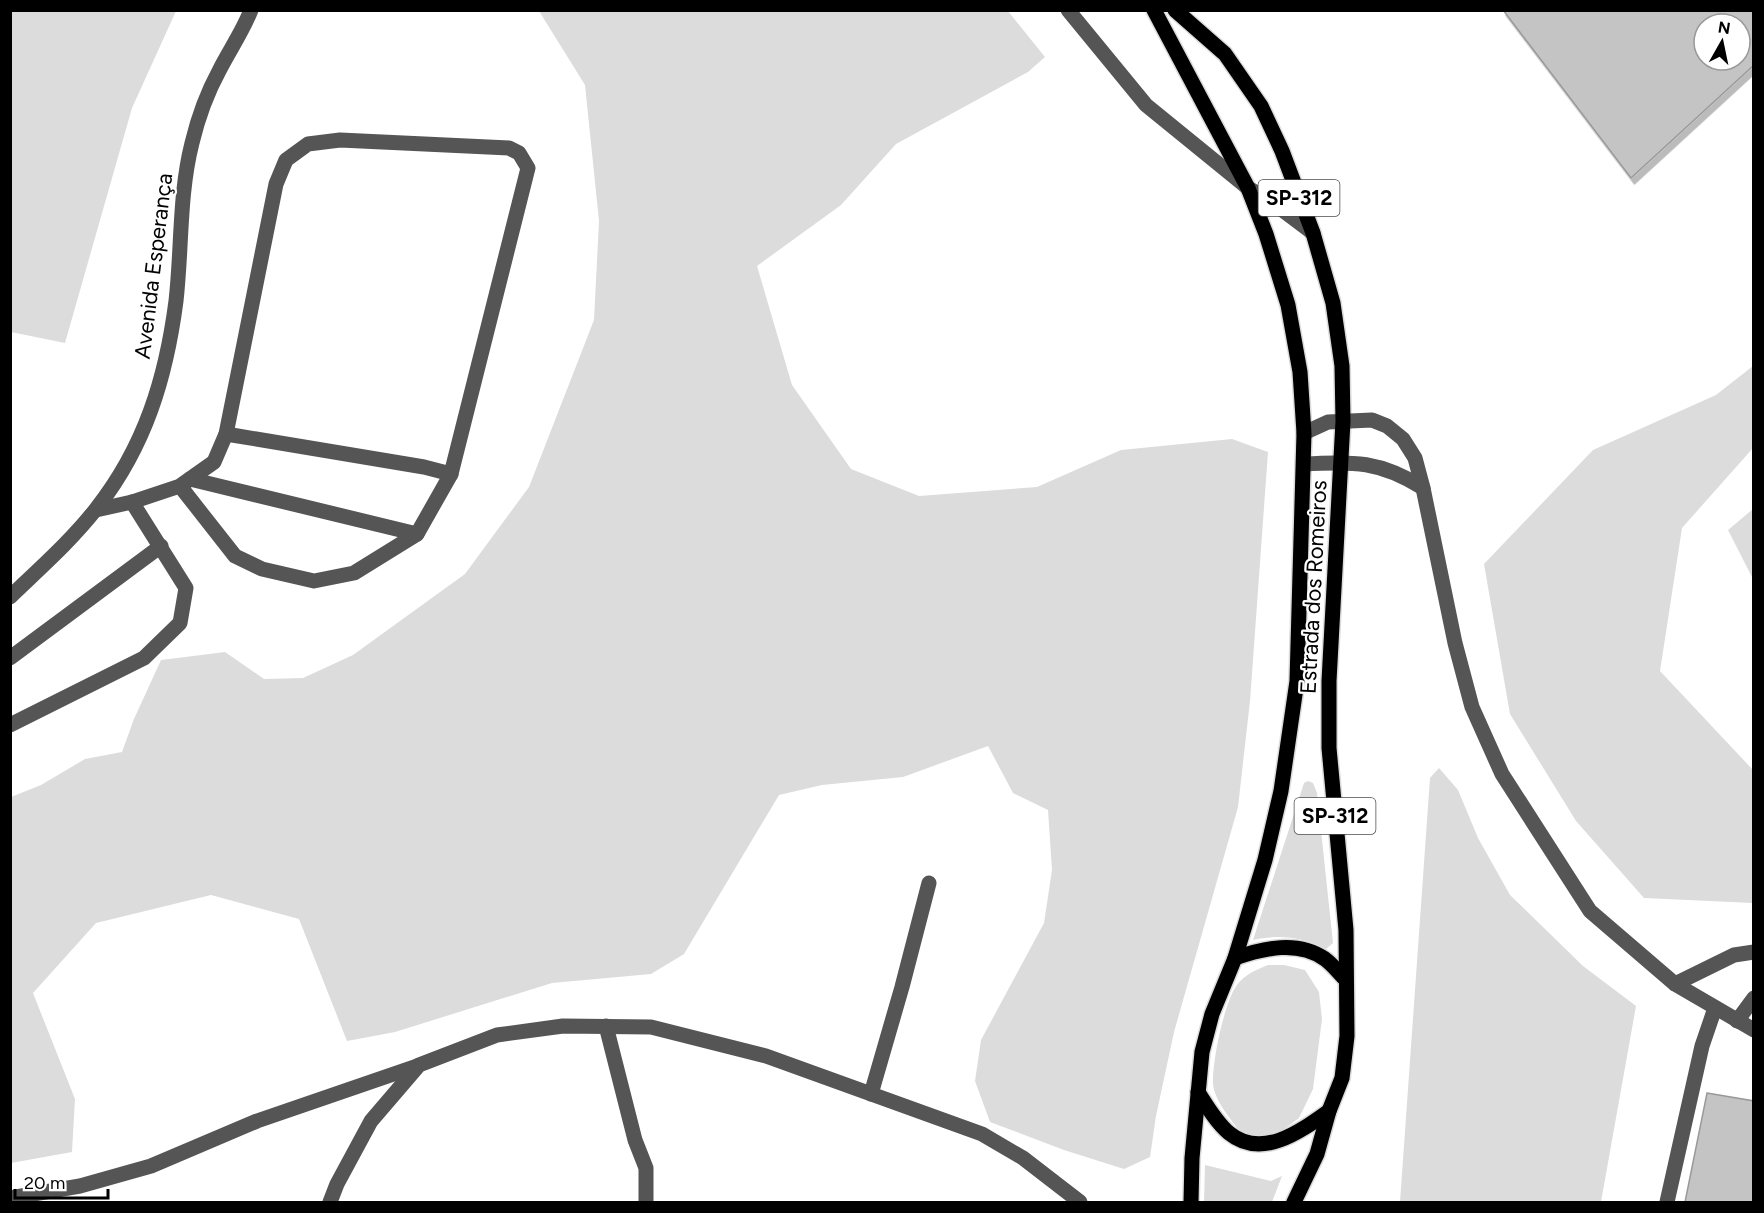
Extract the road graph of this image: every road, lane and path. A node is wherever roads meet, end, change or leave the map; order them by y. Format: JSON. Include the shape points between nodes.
{"nodes":[{"id":1,"x":251,"y":10,"type":"edge"},
{"id":2,"x":1068,"y":10,"type":"edge"},
{"id":3,"x":1154,"y":10,"type":"edge"},
{"id":4,"x":1175,"y":10,"type":"edge"},
{"id":5,"x":1248,"y":188,"type":"junction"},
{"id":6,"x":1313,"y":233,"type":"junction"},
{"id":7,"x":1343,"y":421,"type":"junction"},
{"id":8,"x":1304,"y":433,"type":"junction"},
{"id":9,"x":226,"y":434,"type":"junction"},
{"id":10,"x":1341,"y":462,"type":"junction"},
{"id":11,"x":1304,"y":464,"type":"junction"},
{"id":12,"x":451,"y":474,"type":"junction"},
{"id":13,"x":185,"y":482,"type":"junction"},
{"id":14,"x":1423,"y":488,"type":"junction"},
{"id":15,"x":132,"y":502,"type":"junction"},
{"id":16,"x":96,"y":510,"type":"junction"},
{"id":17,"x":417,"y":534,"type":"junction"},
{"id":18,"x":161,"y":546,"type":"junction"},
{"id":19,"x":10,"y":597,"type":"edge"},
{"id":20,"x":10,"y":658,"type":"edge"},
{"id":21,"x":10,"y":725,"type":"edge"},
{"id":22,"x":929,"y":883,"type":"dead end"},
{"id":23,"x":1754,"y":952,"type":"edge"},
{"id":24,"x":1235,"y":958,"type":"junction"},
{"id":25,"x":1345,"y":979,"type":"junction"},
{"id":26,"x":1675,"y":984,"type":"junction"},
{"id":27,"x":1754,"y":998,"type":"edge"},
{"id":28,"x":1715,"y":1008,"type":"junction"},
{"id":29,"x":1737,"y":1022,"type":"junction"},
{"id":30,"x":606,"y":1026,"type":"junction"},
{"id":31,"x":1754,"y":1030,"type":"edge"},
{"id":32,"x":419,"y":1065,"type":"junction"},
{"id":33,"x":1198,"y":1092,"type":"junction"},
{"id":34,"x":871,"y":1094,"type":"junction"},
{"id":35,"x":1329,"y":1111,"type":"junction"},
{"id":36,"x":10,"y":1198,"type":"edge"},
{"id":37,"x":330,"y":1203,"type":"edge"},
{"id":38,"x":646,"y":1203,"type":"edge"},
{"id":39,"x":1080,"y":1203,"type":"edge"},
{"id":40,"x":1191,"y":1203,"type":"edge"},
{"id":41,"x":1294,"y":1203,"type":"edge"},
{"id":42,"x":1667,"y":1203,"type":"edge"}],
"edges":[{"from":1,"to":16,"type":"street","name":"Avenida Esperança","via":[[204,103],[191,144],[176,300],[154,403],[134,452]]},
{"from":2,"to":5,"type":"street","via":[[1146,105]]},
{"from":3,"to":5,"type":"main road","name":"Estrada dos Romeiros","number":"SP-312"},
{"from":4,"to":6,"type":"main road","name":"Estrada dos Romeiros","number":"SP-312","via":[[1226,54],[1261,106]]},
{"from":5,"to":6,"type":"street"},
{"from":5,"to":8,"type":"main road","name":"Estrada dos Romeiros","number":"SP-312","via":[[1288,305],[1300,372]]},
{"from":6,"to":7,"type":"main road","name":"Estrada dos Romeiros","number":"SP-312","via":[[1333,303],[1342,366]]},
{"from":7,"to":8,"type":"street","via":[[1328,422]]},
{"from":7,"to":10,"type":"main road","name":"Estrada dos Romeiros","number":"SP-312"},
{"from":7,"to":14,"type":"street","via":[[1372,420],[1387,426],[1415,458]]},
{"from":8,"to":11,"type":"main road","name":"Estrada dos Romeiros","number":"SP-312"},
{"from":9,"to":12,"type":"street"},
{"from":9,"to":12,"type":"street","via":[[276,184],[286,160],[308,144],[340,140],[509,148],[519,153],[528,168]]},
{"from":9,"to":13,"type":"street","via":[[214,462]]},
{"from":10,"to":11,"type":"street"},
{"from":10,"to":14,"type":"street","via":[[1392,470]]},
{"from":10,"to":25,"type":"main road","name":"Estrada dos Romeiros","number":"SP-312","via":[[1329,748],[1346,930]]},
{"from":11,"to":24,"type":"main road","name":"Estrada dos Romeiros","number":"SP-312","via":[[1298,681],[1281,791]]},
{"from":12,"to":17,"type":"street"},
{"from":13,"to":15,"type":"street"},
{"from":13,"to":17,"type":"street"},
{"from":13,"to":17,"type":"street","via":[[235,556],[262,568],[314,581],[354,573]]},
{"from":14,"to":26,"type":"street","via":[[1472,706],[1502,774],[1590,911]]},
{"from":15,"to":16,"type":"street"},
{"from":15,"to":18,"type":"street"},
{"from":16,"to":19,"type":"street","name":"Avenida Esperança"},
{"from":18,"to":20,"type":"street"},
{"from":18,"to":21,"type":"street","via":[[186,588],[180,622],[144,658]]},
{"from":22,"to":34,"type":"street"},
{"from":23,"to":26,"type":"street","via":[[1734,955]]},
{"from":24,"to":25,"type":"main road","via":[[1263,948],[1310,951],[1327,960]]},
{"from":24,"to":33,"type":"main road","name":"Estrada dos Romeiros","number":"SP-312","via":[[1204,1042]]},
{"from":25,"to":35,"type":"main road","name":"Estrada dos Romeiros","number":"SP-312","via":[[1347,1036],[1342,1077]]},
{"from":26,"to":28,"type":"street"},
{"from":27,"to":29,"type":"street"},
{"from":28,"to":29,"type":"street"},
{"from":28,"to":42,"type":"street","via":[[1702,1046]]},
{"from":29,"to":31,"type":"street"},
{"from":30,"to":32,"type":"street","via":[[563,1026],[497,1035]]},
{"from":30,"to":34,"type":"street","via":[[651,1027],[766,1056]]},
{"from":30,"to":38,"type":"street","via":[[646,1168]]},
{"from":32,"to":36,"type":"street","via":[[257,1121],[151,1166],[80,1186]]},
{"from":32,"to":37,"type":"street","via":[[371,1121]]},
{"from":33,"to":35,"type":"main road","via":[[1230,1133],[1258,1145],[1299,1132]]},
{"from":33,"to":40,"type":"main road","name":"Estrada dos Romeiros","number":"SP-312"},
{"from":34,"to":39,"type":"street","via":[[982,1134],[1023,1158]]},
{"from":35,"to":41,"type":"main road","name":"Estrada dos Romeiros","number":"SP-312","via":[[1317,1154]]}]}
